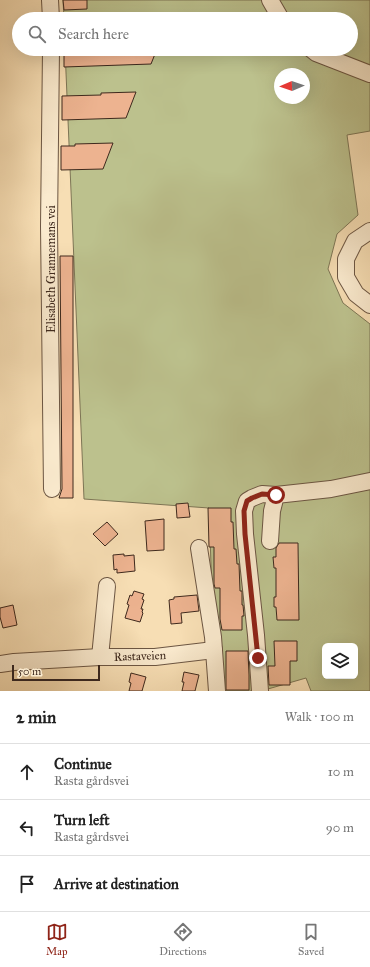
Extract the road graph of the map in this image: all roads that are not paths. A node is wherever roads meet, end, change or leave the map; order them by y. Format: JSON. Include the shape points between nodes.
{"nodes":[{"id":1,"x":50,"y":0,"type":"edge"},
{"id":2,"x":270,"y":0,"type":"edge"},
{"id":3,"x":51,"y":12,"type":"edge"},
{"id":4,"x":277,"y":12,"type":"edge"},
{"id":5,"x":52,"y":56,"type":"edge"},
{"id":6,"x":324,"y":56,"type":"edge"},
{"id":7,"x":370,"y":74,"type":"edge"},
{"id":8,"x":370,"y":231,"type":"edge"},
{"id":9,"x":370,"y":305,"type":"edge"},
{"id":10,"x":370,"y":480,"type":"edge"},
{"id":11,"x":52,"y":489,"type":"dead end"},
{"id":12,"x":276,"y":495,"type":"junction"},
{"id":13,"x":270,"y":541,"type":"dead end"},
{"id":14,"x":199,"y":548,"type":"dead end"},
{"id":15,"x":107,"y":586,"type":"dead end"},
{"id":16,"x":214,"y":650,"type":"junction"},
{"id":17,"x":100,"y":657,"type":"junction"},
{"id":18,"x":0,"y":664,"type":"edge"},
{"id":19,"x":216,"y":691,"type":"edge"},
{"id":20,"x":260,"y":691,"type":"edge"}],
"edges":[{"from":1,"to":3,"type":"street"},
{"from":2,"to":4,"type":"street"},
{"from":5,"to":11,"type":"street","name":"Elisabeth Grannemans vei","via":[[49,239]]},
{"from":6,"to":7,"type":"street"},
{"from":8,"to":9,"type":"street","via":[[355,241],[346,259],[346,277],[356,294]]},
{"from":10,"to":12,"type":"street","via":[[331,489]]},
{"from":12,"to":13,"type":"street"},
{"from":12,"to":20,"type":"street","via":[[262,494],[252,498],[247,501],[244,511]]},
{"from":14,"to":16,"type":"street"},
{"from":15,"to":17,"type":"street"},
{"from":16,"to":17,"type":"street","name":"Rastaveien","via":[[155,657]]},
{"from":16,"to":19,"type":"street"},
{"from":17,"to":18,"type":"street","name":"Rastaveien"}]}
